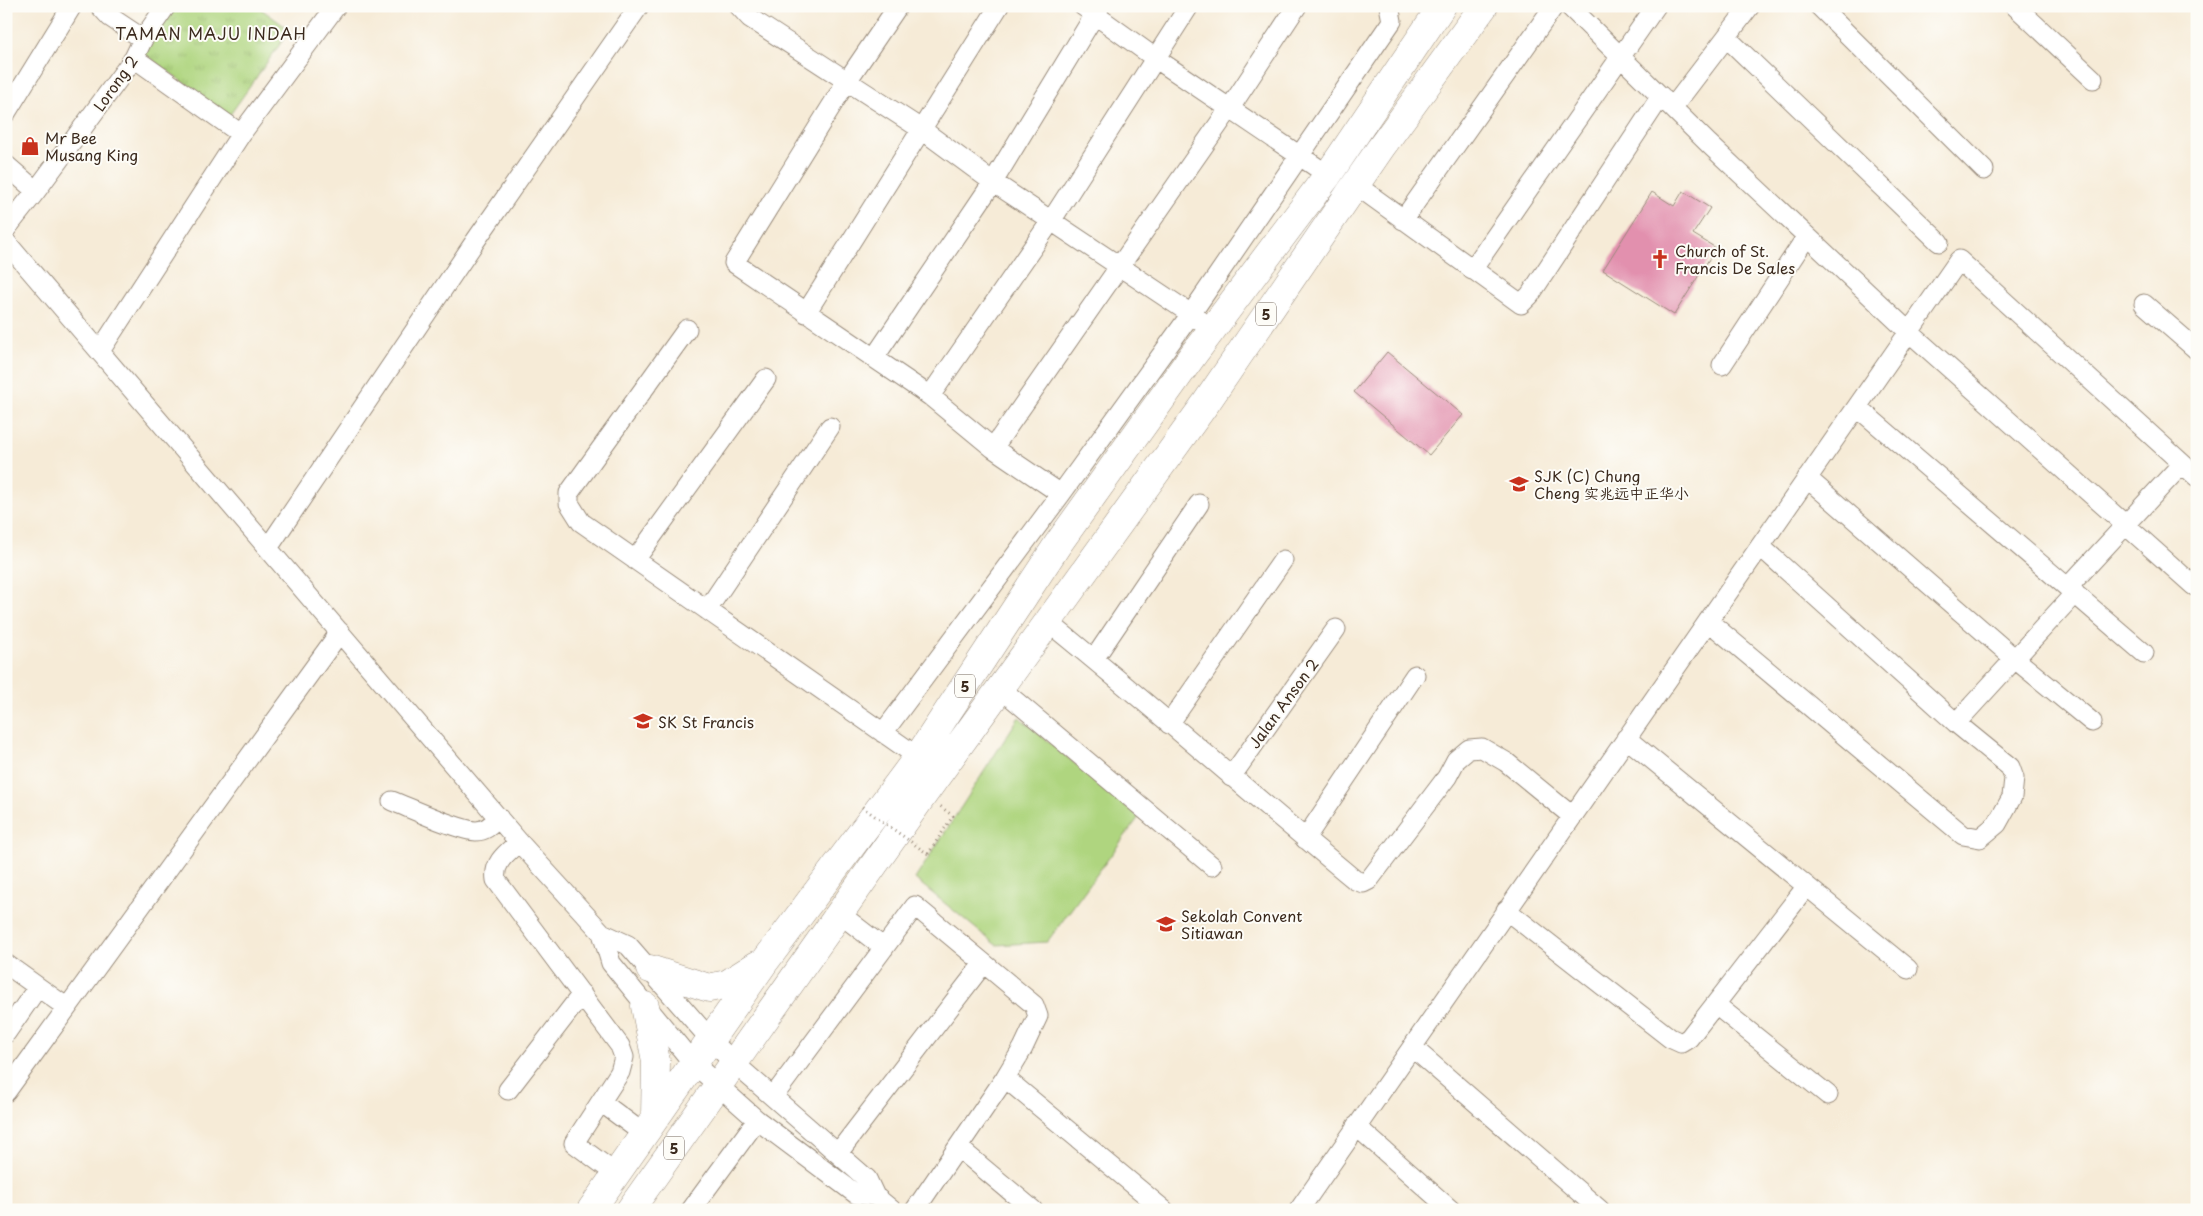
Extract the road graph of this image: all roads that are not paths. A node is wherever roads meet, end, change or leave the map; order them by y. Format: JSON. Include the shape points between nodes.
{"nodes":[{"id":1,"x":72,"y":6,"type":"edge"},
{"id":2,"x":100,"y":6,"type":"edge"},
{"id":3,"x":166,"y":6,"type":"edge"},
{"id":4,"x":336,"y":6,"type":"edge"},
{"id":5,"x":639,"y":6,"type":"edge"},
{"id":6,"x":739,"y":6,"type":"edge"},
{"id":7,"x":898,"y":6,"type":"edge"},
{"id":8,"x":999,"y":6,"type":"edge"},
{"id":9,"x":1189,"y":6,"type":"edge"},
{"id":10,"x":1297,"y":6,"type":"edge"},
{"id":11,"x":1388,"y":6,"type":"edge"},
{"id":12,"x":1442,"y":6,"type":"edge"},
{"id":13,"x":1459,"y":6,"type":"edge"},
{"id":14,"x":1484,"y":6,"type":"edge"},
{"id":15,"x":1554,"y":6,"type":"edge"},
{"id":16,"x":1569,"y":6,"type":"edge"},
{"id":17,"x":1656,"y":6,"type":"edge"},
{"id":18,"x":1750,"y":6,"type":"edge"},
{"id":19,"x":1819,"y":6,"type":"edge"},
{"id":20,"x":2015,"y":6,"type":"edge"},
{"id":21,"x":1092,"y":9,"type":"edge"},
{"id":22,"x":1728,"y":38,"type":"junction"},
{"id":23,"x":143,"y":39,"type":"junction"},
{"id":24,"x":134,"y":58,"type":"junction"},
{"id":25,"x":1155,"y":58,"type":"junction"},
{"id":26,"x":1621,"y":58,"type":"junction"},
{"id":27,"x":2093,"y":79,"type":"dead end"},
{"id":28,"x":848,"y":81,"type":"junction"},
{"id":29,"x":1667,"y":101,"type":"junction"},
{"id":30,"x":1230,"y":108,"type":"junction"},
{"id":31,"x":6,"y":113,"type":"edge"},
{"id":32,"x":921,"y":129,"type":"junction"},
{"id":33,"x":241,"y":134,"type":"junction"},
{"id":34,"x":1350,"y":145,"type":"junction"},
{"id":35,"x":1300,"y":156,"type":"junction"},
{"id":36,"x":6,"y":164,"type":"edge"},
{"id":37,"x":1984,"y":170,"type":"dead end"},
{"id":38,"x":1328,"y":176,"type":"junction"},
{"id":39,"x":993,"y":182,"type":"junction"},
{"id":40,"x":1356,"y":185,"type":"junction"},
{"id":41,"x":36,"y":192,"type":"junction"},
{"id":42,"x":1403,"y":220,"type":"junction"},
{"id":43,"x":1051,"y":221,"type":"junction"},
{"id":44,"x":6,"y":228,"type":"edge"},
{"id":45,"x":1807,"y":236,"type":"junction"},
{"id":46,"x":6,"y":242,"type":"edge"},
{"id":47,"x":1939,"y":242,"type":"dead end"},
{"id":48,"x":1119,"y":267,"type":"junction"},
{"id":49,"x":1472,"y":270,"type":"junction"},
{"id":50,"x":2144,"y":304,"type":"dead end"},
{"id":51,"x":806,"y":313,"type":"junction"},
{"id":52,"x":1191,"y":314,"type":"junction"},
{"id":53,"x":1214,"y":328,"type":"junction"},
{"id":54,"x":687,"y":329,"type":"dead end"},
{"id":55,"x":1909,"y":332,"type":"junction"},
{"id":56,"x":2197,"y":350,"type":"edge"},
{"id":57,"x":100,"y":351,"type":"junction"},
{"id":58,"x":874,"y":358,"type":"junction"},
{"id":59,"x":1722,"y":365,"type":"dead end"},
{"id":60,"x":766,"y":379,"type":"dead end"},
{"id":61,"x":930,"y":396,"type":"junction"},
{"id":62,"x":1206,"y":402,"type":"junction"},
{"id":63,"x":1857,"y":407,"type":"junction"},
{"id":64,"x":830,"y":427,"type":"dead end"},
{"id":65,"x":993,"y":448,"type":"junction"},
{"id":66,"x":2182,"y":464,"type":"junction"},
{"id":67,"x":2197,"y":477,"type":"edge"},
{"id":68,"x":1807,"y":478,"type":"junction"},
{"id":69,"x":1061,"y":494,"type":"junction"},
{"id":70,"x":1199,"y":504,"type":"dead end"},
{"id":71,"x":2126,"y":525,"type":"junction"},
{"id":72,"x":1058,"y":544,"type":"junction"},
{"id":73,"x":1760,"y":546,"type":"junction"},
{"id":74,"x":268,"y":548,"type":"junction"},
{"id":75,"x":635,"y":560,"type":"junction"},
{"id":76,"x":1283,"y":560,"type":"dead end"},
{"id":77,"x":2194,"y":586,"type":"dead end"},
{"id":78,"x":2072,"y":590,"type":"junction"},
{"id":79,"x":707,"y":610,"type":"junction"},
{"id":80,"x":1708,"y":621,"type":"junction"},
{"id":81,"x":1048,"y":622,"type":"junction"},
{"id":82,"x":1336,"y":629,"type":"dead end"},
{"id":83,"x":340,"y":632,"type":"junction"},
{"id":84,"x":2144,"y":653,"type":"dead end"},
{"id":85,"x":1094,"y":659,"type":"junction"},
{"id":86,"x":2015,"y":659,"type":"junction"},
{"id":87,"x":1415,"y":675,"type":"dead end"},
{"id":88,"x":1000,"y":688,"type":"junction"},
{"id":89,"x":2092,"y":722,"type":"dead end"},
{"id":90,"x":1956,"y":723,"type":"junction"},
{"id":91,"x":1170,"y":724,"type":"junction"},
{"id":92,"x":936,"y":729,"type":"junction"},
{"id":93,"x":883,"y":733,"type":"junction"},
{"id":94,"x":1626,"y":738,"type":"junction"},
{"id":95,"x":918,"y":757,"type":"junction"},
{"id":96,"x":1231,"y":777,"type":"junction"},
{"id":97,"x":392,"y":801,"type":"dead end"},
{"id":98,"x":1572,"y":816,"type":"junction"},
{"id":99,"x":499,"y":818,"type":"junction"},
{"id":100,"x":1305,"y":839,"type":"junction"},
{"id":101,"x":519,"y":842,"type":"junction"},
{"id":102,"x":1212,"y":866,"type":"dead end"},
{"id":103,"x":1807,"y":886,"type":"junction"},
{"id":104,"x":1506,"y":910,"type":"junction"},
{"id":105,"x":840,"y":914,"type":"junction"},
{"id":106,"x":602,"y":933,"type":"junction"},
{"id":107,"x":884,"y":948,"type":"junction"},
{"id":108,"x":766,"y":960,"type":"junction"},
{"id":109,"x":6,"y":964,"type":"edge"},
{"id":110,"x":983,"y":964,"type":"junction"},
{"id":111,"x":650,"y":969,"type":"junction"},
{"id":112,"x":1908,"y":969,"type":"dead end"},
{"id":113,"x":38,"y":987,"type":"junction"},
{"id":114,"x":582,"y":994,"type":"junction"},
{"id":115,"x":1716,"y":1004,"type":"junction"},
{"id":116,"x":645,"y":1006,"type":"junction"},
{"id":117,"x":66,"y":1007,"type":"junction"},
{"id":118,"x":6,"y":1033,"type":"edge"},
{"id":119,"x":710,"y":1039,"type":"junction"},
{"id":120,"x":1412,"y":1047,"type":"junction"},
{"id":121,"x":693,"y":1063,"type":"junction"},
{"id":122,"x":734,"y":1063,"type":"junction"},
{"id":123,"x":1005,"y":1078,"type":"junction"},
{"id":124,"x":718,"y":1086,"type":"junction"},
{"id":125,"x":508,"y":1090,"type":"dead end"},
{"id":126,"x":6,"y":1092,"type":"edge"},
{"id":127,"x":1828,"y":1095,"type":"dead end"},
{"id":128,"x":773,"y":1097,"type":"junction"},
{"id":129,"x":601,"y":1102,"type":"junction"},
{"id":130,"x":757,"y":1120,"type":"junction"},
{"id":131,"x":649,"y":1126,"type":"junction"},
{"id":132,"x":1356,"y":1126,"type":"junction"},
{"id":133,"x":959,"y":1148,"type":"junction"},
{"id":134,"x":838,"y":1153,"type":"junction"},
{"id":135,"x":616,"y":1174,"type":"junction"},
{"id":136,"x":875,"y":1196,"type":"junction"},
{"id":137,"x":591,"y":1210,"type":"edge"},
{"id":138,"x":630,"y":1210,"type":"edge"},
{"id":139,"x":691,"y":1210,"type":"edge"},
{"id":140,"x":892,"y":1210,"type":"edge"},
{"id":141,"x":915,"y":1210,"type":"edge"},
{"id":142,"x":1033,"y":1210,"type":"edge"},
{"id":143,"x":1164,"y":1210,"type":"edge"},
{"id":144,"x":1299,"y":1210,"type":"edge"},
{"id":145,"x":1451,"y":1210,"type":"edge"},
{"id":146,"x":1600,"y":1210,"type":"edge"}],
"edges":[{"from":1,"to":31,"type":"street"},
{"from":2,"to":23,"type":"street","via":[[110,17]]},
{"from":3,"to":23,"type":"street","name":"Lorong 2"},
{"from":4,"to":33,"type":"street"},
{"from":5,"to":74,"type":"street"},
{"from":6,"to":28,"type":"street","via":[[750,18]]},
{"from":7,"to":28,"type":"street"},
{"from":8,"to":32,"type":"street"},
{"from":9,"to":25,"type":"street"},
{"from":10,"to":30,"type":"street"},
{"from":11,"to":35,"type":"street","via":[[1392,21]]},
{"from":12,"to":34,"type":"highway","number":"5"},
{"from":13,"to":34,"type":"highway","via":[[1421,61]]},
{"from":14,"to":40,"type":"highway","number":"5"},
{"from":15,"to":42,"type":"street"},
{"from":16,"to":26,"type":"street"},
{"from":17,"to":26,"type":"street"},
{"from":18,"to":22,"type":"street"},
{"from":19,"to":37,"type":"street"},
{"from":20,"to":27,"type":"street"},
{"from":21,"to":25,"type":"street"},
{"from":21,"to":39,"type":"street"},
{"from":22,"to":29,"type":"street"},
{"from":22,"to":47,"type":"street"},
{"from":23,"to":24,"type":"street","name":"Lorong 2"},
{"from":24,"to":33,"type":"street"},
{"from":24,"to":41,"type":"street","name":"Lorong 2"},
{"from":25,"to":30,"type":"street"},
{"from":25,"to":43,"type":"street"},
{"from":26,"to":29,"type":"street"},
{"from":26,"to":49,"type":"street"},
{"from":28,"to":32,"type":"street"},
{"from":28,"to":51,"type":"street","via":[[734,263]]},
{"from":29,"to":45,"type":"street"},
{"from":29,"to":49,"type":"street","via":[[1524,303],[1517,303]]},
{"from":30,"to":35,"type":"street"},
{"from":30,"to":48,"type":"street"},
{"from":32,"to":39,"type":"street"},
{"from":32,"to":51,"type":"street"},
{"from":33,"to":57,"type":"street"},
{"from":34,"to":38,"type":"highway","number":"5"},
{"from":35,"to":38,"type":"street"},
{"from":35,"to":52,"type":"street"},
{"from":36,"to":41,"type":"street"},
{"from":38,"to":53,"type":"highway","number":"5"},
{"from":39,"to":43,"type":"street"},
{"from":39,"to":58,"type":"street"},
{"from":40,"to":42,"type":"street"},
{"from":40,"to":53,"type":"highway","via":[[1320,208],[1243,323],[1225,331]]},
{"from":40,"to":62,"type":"highway","number":"5"},
{"from":41,"to":44,"type":"street","name":"Lorong 2"},
{"from":42,"to":49,"type":"street"},
{"from":43,"to":48,"type":"street"},
{"from":43,"to":61,"type":"street"},
{"from":45,"to":55,"type":"street"},
{"from":45,"to":59,"type":"street"},
{"from":46,"to":57,"type":"street"},
{"from":48,"to":52,"type":"street"},
{"from":48,"to":65,"type":"street"},
{"from":50,"to":56,"type":"street"},
{"from":51,"to":58,"type":"street"},
{"from":52,"to":53,"type":"street"},
{"from":52,"to":69,"type":"street"},
{"from":53,"to":72,"type":"highway","number":"5"},
{"from":54,"to":75,"type":"street","via":[[569,493],[569,503],[580,522]]},
{"from":55,"to":63,"type":"street"},
{"from":55,"to":66,"type":"street","via":[[1959,260]]},
{"from":55,"to":71,"type":"street"},
{"from":57,"to":74,"type":"street"},
{"from":58,"to":61,"type":"street"},
{"from":60,"to":75,"type":"street"},
{"from":61,"to":65,"type":"street"},
{"from":62,"to":72,"type":"highway","via":[[1184,398],[1174,406],[1102,506]]},
{"from":62,"to":81,"type":"highway","number":"5"},
{"from":63,"to":68,"type":"street"},
{"from":63,"to":78,"type":"street"},
{"from":64,"to":79,"type":"street"},
{"from":65,"to":69,"type":"street"},
{"from":66,"to":67,"type":"street"},
{"from":66,"to":71,"type":"street"},
{"from":68,"to":73,"type":"street"},
{"from":68,"to":86,"type":"street"},
{"from":69,"to":93,"type":"street"},
{"from":70,"to":85,"type":"street"},
{"from":71,"to":77,"type":"street"},
{"from":71,"to":78,"type":"street"},
{"from":72,"to":92,"type":"highway","number":"5"},
{"from":73,"to":80,"type":"street"},
{"from":73,"to":90,"type":"street"},
{"from":74,"to":83,"type":"street"},
{"from":75,"to":79,"type":"street"},
{"from":76,"to":91,"type":"street"},
{"from":78,"to":84,"type":"street"},
{"from":78,"to":86,"type":"street"},
{"from":79,"to":93,"type":"street"},
{"from":80,"to":90,"type":"street","via":[[1963,835],[1980,838],[1997,824],[2012,797],[2014,778],[2010,767]]},
{"from":80,"to":94,"type":"street"},
{"from":81,"to":85,"type":"street"},
{"from":81,"to":88,"type":"highway","number":"5"},
{"from":81,"to":92,"type":"highway","via":[[1035,623],[1023,634]]},
{"from":82,"to":96,"type":"street","name":"Jalan Anson 2"},
{"from":83,"to":99,"type":"street"},
{"from":83,"to":117,"type":"street"},
{"from":85,"to":91,"type":"street"},
{"from":86,"to":89,"type":"street"},
{"from":86,"to":90,"type":"street"},
{"from":87,"to":100,"type":"street"},
{"from":88,"to":102,"type":"street"},
{"from":88,"to":105,"type":"highway","number":"5"},
{"from":91,"to":96,"type":"street"},
{"from":92,"to":95,"type":"highway","number":"5"},
{"from":93,"to":95,"type":"street"},
{"from":94,"to":98,"type":"street"},
{"from":94,"to":103,"type":"street"},
{"from":95,"to":108,"type":"highway","number":"5"},
{"from":96,"to":100,"type":"street"},
{"from":97,"to":99,"type":"street","via":[[476,831],[488,828]]},
{"from":98,"to":100,"type":"street","via":[[1506,762],[1482,748],[1469,749],[1456,760],[1363,883]]},
{"from":98,"to":104,"type":"street"},
{"from":99,"to":101,"type":"street"},
{"from":101,"to":106,"type":"street"},
{"from":101,"to":114,"type":"street","via":[[498,862],[494,872],[496,880]]},
{"from":103,"to":112,"type":"street"},
{"from":103,"to":115,"type":"street"},
{"from":104,"to":115,"type":"street","via":[[1675,1041],[1681,1043],[1689,1038]]},
{"from":104,"to":120,"type":"street"},
{"from":105,"to":107,"type":"street"},
{"from":105,"to":122,"type":"highway","number":"5"},
{"from":106,"to":111,"type":"street","via":[[628,945]]},
{"from":106,"to":116,"type":"street","via":[[611,963]]},
{"from":107,"to":110,"type":"street","via":[[915,906]]},
{"from":107,"to":128,"type":"street"},
{"from":108,"to":111,"type":"highway","via":[[727,984],[709,988]]},
{"from":108,"to":119,"type":"highway","number":"5"},
{"from":109,"to":113,"type":"street"},
{"from":110,"to":123,"type":"street","via":[[1034,1005],[1038,1016],[1024,1048]]},
{"from":110,"to":134,"type":"street"},
{"from":111,"to":119,"type":"street"},
{"from":113,"to":117,"type":"street"},
{"from":113,"to":118,"type":"street"},
{"from":114,"to":125,"type":"street"},
{"from":114,"to":129,"type":"street","via":[[620,1046],[624,1057],[620,1072]]},
{"from":115,"to":127,"type":"street"},
{"from":116,"to":121,"type":"street"},
{"from":116,"to":131,"type":"highway","via":[[656,1061]]},
{"from":117,"to":126,"type":"street"},
{"from":119,"to":121,"type":"highway","number":"5"},
{"from":119,"to":122,"type":"street"},
{"from":120,"to":132,"type":"street"},
{"from":120,"to":146,"type":"street"},
{"from":121,"to":124,"type":"street"},
{"from":121,"to":131,"type":"highway","number":"5"},
{"from":122,"to":124,"type":"highway","number":"5"},
{"from":122,"to":128,"type":"street"},
{"from":123,"to":133,"type":"street"},
{"from":123,"to":143,"type":"street"},
{"from":124,"to":130,"type":"street"},
{"from":124,"to":138,"type":"highway","number":"5"},
{"from":128,"to":134,"type":"street"},
{"from":129,"to":131,"type":"street"},
{"from":129,"to":135,"type":"street","via":[[574,1143]]},
{"from":130,"to":136,"type":"street","via":[[856,1194]]},
{"from":130,"to":139,"type":"street"},
{"from":131,"to":135,"type":"highway","number":"5"},
{"from":132,"to":144,"type":"street"},
{"from":132,"to":145,"type":"street"},
{"from":133,"to":141,"type":"street"},
{"from":133,"to":142,"type":"street"},
{"from":134,"to":136,"type":"street","via":[[867,1179]]},
{"from":135,"to":137,"type":"highway","number":"5"},
{"from":136,"to":140,"type":"street"}]}
